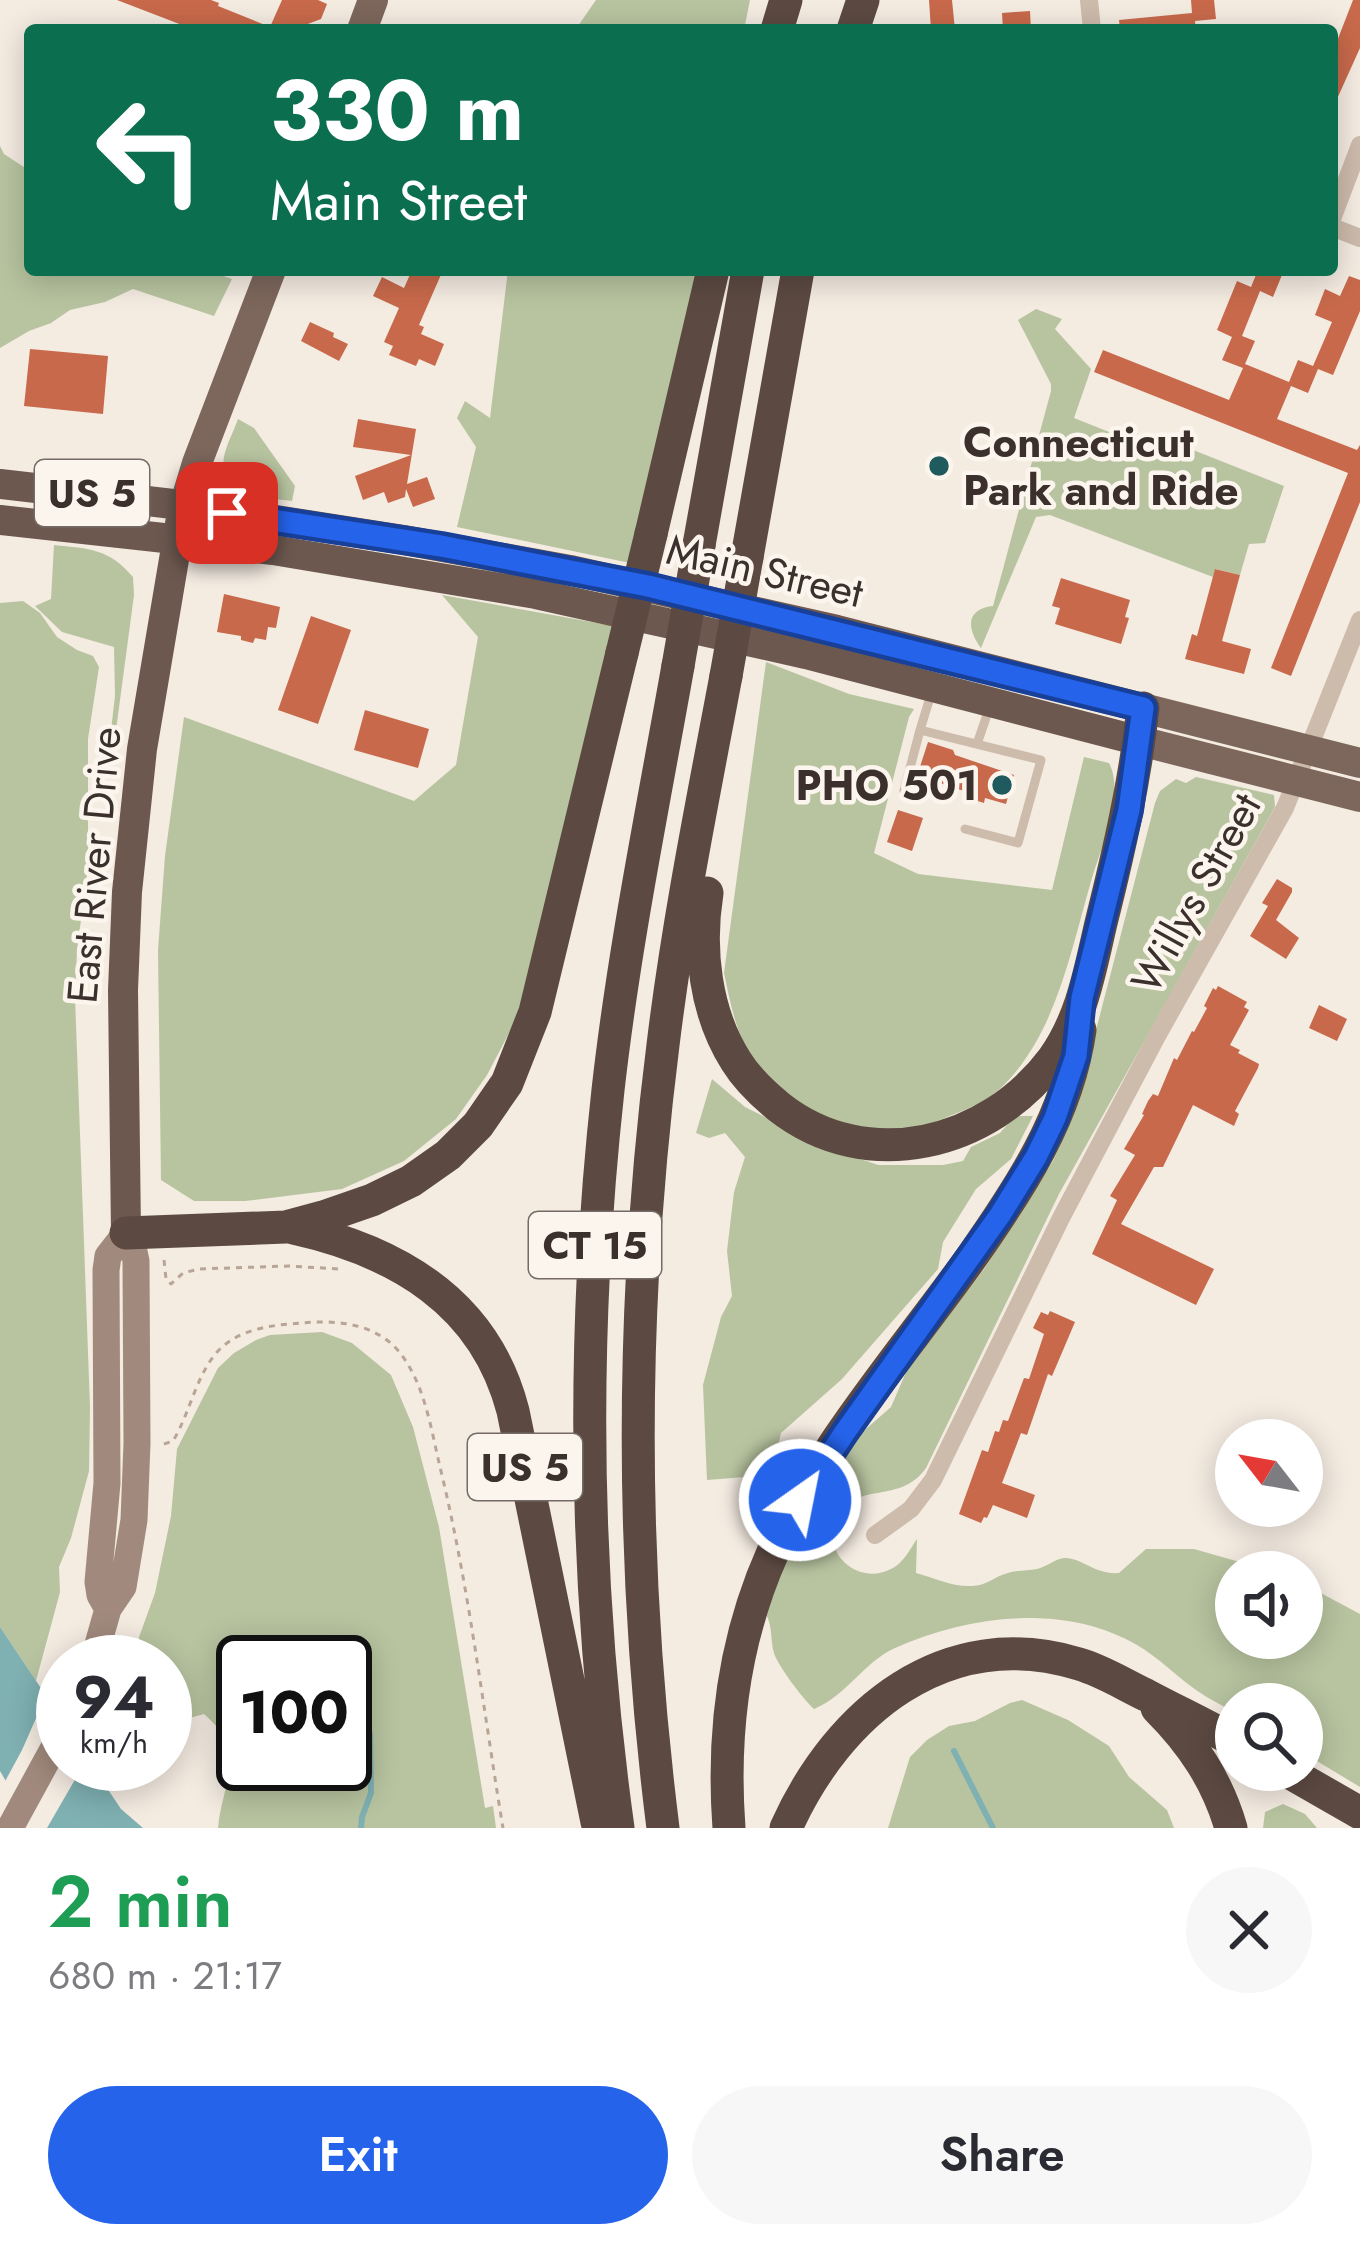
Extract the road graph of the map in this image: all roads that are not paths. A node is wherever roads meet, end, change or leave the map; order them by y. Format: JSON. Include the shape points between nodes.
{"nodes":[{"id":1,"x":1360,"y":145,"type":"edge"},
{"id":2,"x":1338,"y":206,"type":"edge"},
{"id":3,"x":269,"y":276,"type":"edge"},
{"id":4,"x":712,"y":276,"type":"edge"},
{"id":5,"x":747,"y":276,"type":"edge"},
{"id":6,"x":797,"y":276,"type":"edge"},
{"id":7,"x":0,"y":484,"type":"edge"},
{"id":8,"x":184,"y":506,"type":"junction"},
{"id":9,"x":0,"y":520,"type":"edge"},
{"id":10,"x":176,"y":538,"type":"junction"},
{"id":11,"x":1360,"y":620,"type":"edge"},
{"id":12,"x":940,"y":672,"type":"junction"},
{"id":13,"x":730,"y":677,"type":"junction"},
{"id":14,"x":991,"y":701,"type":"junction"},
{"id":15,"x":1141,"y":724,"type":"junction"},
{"id":16,"x":920,"y":730,"type":"junction"},
{"id":17,"x":1233,"y":730,"type":"junction"},
{"id":18,"x":977,"y":744,"type":"junction"},
{"id":19,"x":1310,"y":750,"type":"junction"},
{"id":20,"x":1360,"y":763,"type":"edge"},
{"id":21,"x":1225,"y":764,"type":"junction"},
{"id":22,"x":1297,"y":782,"type":"junction"},
{"id":23,"x":904,"y":790,"type":"dead end"},
{"id":24,"x":1360,"y":797,"type":"edge"},
{"id":25,"x":965,"y":830,"type":"dead end"},
{"id":26,"x":1082,"y":998,"type":"junction"},
{"id":27,"x":286,"y":1227,"type":"junction"},
{"id":28,"x":126,"y":1233,"type":"junction"},
{"id":29,"x":875,"y":1535,"type":"dead end"},
{"id":30,"x":101,"y":1635,"type":"edge"},
{"id":31,"x":1143,"y":1694,"type":"junction"},
{"id":32,"x":1215,"y":1729,"type":"edge"},
{"id":33,"x":36,"y":1780,"type":"edge"},
{"id":34,"x":1321,"y":1791,"type":"edge"},
{"id":35,"x":1360,"y":1814,"type":"edge"},
{"id":36,"x":10,"y":1828,"type":"edge"},
{"id":37,"x":598,"y":1828,"type":"edge"},
{"id":38,"x":618,"y":1828,"type":"edge"},
{"id":39,"x":663,"y":1828,"type":"edge"},
{"id":40,"x":729,"y":1828,"type":"edge"},
{"id":41,"x":786,"y":1828,"type":"edge"},
{"id":42,"x":1231,"y":1828,"type":"edge"}],
"edges":[{"from":1,"to":2,"type":"street"},
{"from":3,"to":8,"type":"main road"},
{"from":4,"to":27,"type":"highway","bridge":true,"via":[[522,1052],[482,1120],[420,1175]]},
{"from":5,"to":38,"type":"highway","number":"CT 15","bridge":true,"via":[[605,1120],[590,1391],[593,1553]]},
{"from":6,"to":13,"type":"highway","number":"CT 15","bridge":true},
{"from":7,"to":8,"type":"highway","name":"Main Street","number":"US 5"},
{"from":8,"to":10,"type":"highway","name":"East River Drive"},
{"from":8,"to":12,"type":"highway","name":"Main Street","number":"US 5","via":[[423,543],[746,608]]},
{"from":9,"to":10,"type":"highway","name":"Main Street","number":"US 5"},
{"from":10,"to":12,"type":"highway","name":"Main Street","via":[[560,598],[793,650]]},
{"from":10,"to":28,"type":"highway","name":"East River Drive","number":"US 5","via":[[127,892]]},
{"from":11,"to":19,"type":"street","name":"Willys Street"},
{"from":12,"to":14,"type":"highway","name":"Main Street"},
{"from":12,"to":15,"type":"highway","name":"Main Street","number":"US 5"},
{"from":12,"to":16,"type":"lane"},
{"from":13,"to":26,"type":"highway","via":[[733,746],[703,943],[721,1029],[736,1062],[768,1097],[806,1125],[851,1142],[903,1145],[950,1136],[1002,1110],[1039,1076]]},
{"from":13,"to":39,"type":"highway","number":"CT 15","via":[[663,1044],[640,1286],[640,1562]]},
{"from":14,"to":15,"type":"highway","name":"Main Street"},
{"from":14,"to":18,"type":"lane"},
{"from":15,"to":17,"type":"main road","name":"Main Street"},
{"from":15,"to":21,"type":"main road","name":"Main Street"},
{"from":15,"to":26,"type":"highway","via":[[1129,810]]},
{"from":16,"to":18,"type":"lane"},
{"from":16,"to":23,"type":"lane"},
{"from":17,"to":19,"type":"main road","name":"Main Street"},
{"from":17,"to":21,"type":"main road"},
{"from":18,"to":25,"type":"lane","via":[[1040,760],[1018,843]]},
{"from":19,"to":20,"type":"main road","name":"Main Street"},
{"from":19,"to":22,"type":"street","name":"Willys Street"},
{"from":21,"to":22,"type":"main road","name":"Main Street"},
{"from":22,"to":24,"type":"main road","name":"Main Street"},
{"from":22,"to":29,"type":"street","name":"Willys Street","via":[[1060,1218],[933,1480]]},
{"from":26,"to":40,"type":"highway","via":[[1070,1076],[1036,1157],[818,1472],[765,1570],[731,1701]]},
{"from":27,"to":28,"type":"highway","number":"US 5"},
{"from":27,"to":37,"type":"highway","number":"US 5","via":[[414,1274],[466,1318],[497,1365]]},
{"from":28,"to":30,"type":"main road","name":"East River Drive","via":[[106,1270]]},
{"from":31,"to":32,"type":"highway"},
{"from":31,"to":41,"type":"highway","via":[[1103,1672],[1041,1656],[986,1657],[933,1670],[891,1692],[848,1731]]},
{"from":31,"to":42,"type":"highway","via":[[1202,1760]]},
{"from":33,"to":36,"type":"main road"},
{"from":34,"to":35,"type":"highway"}]}
